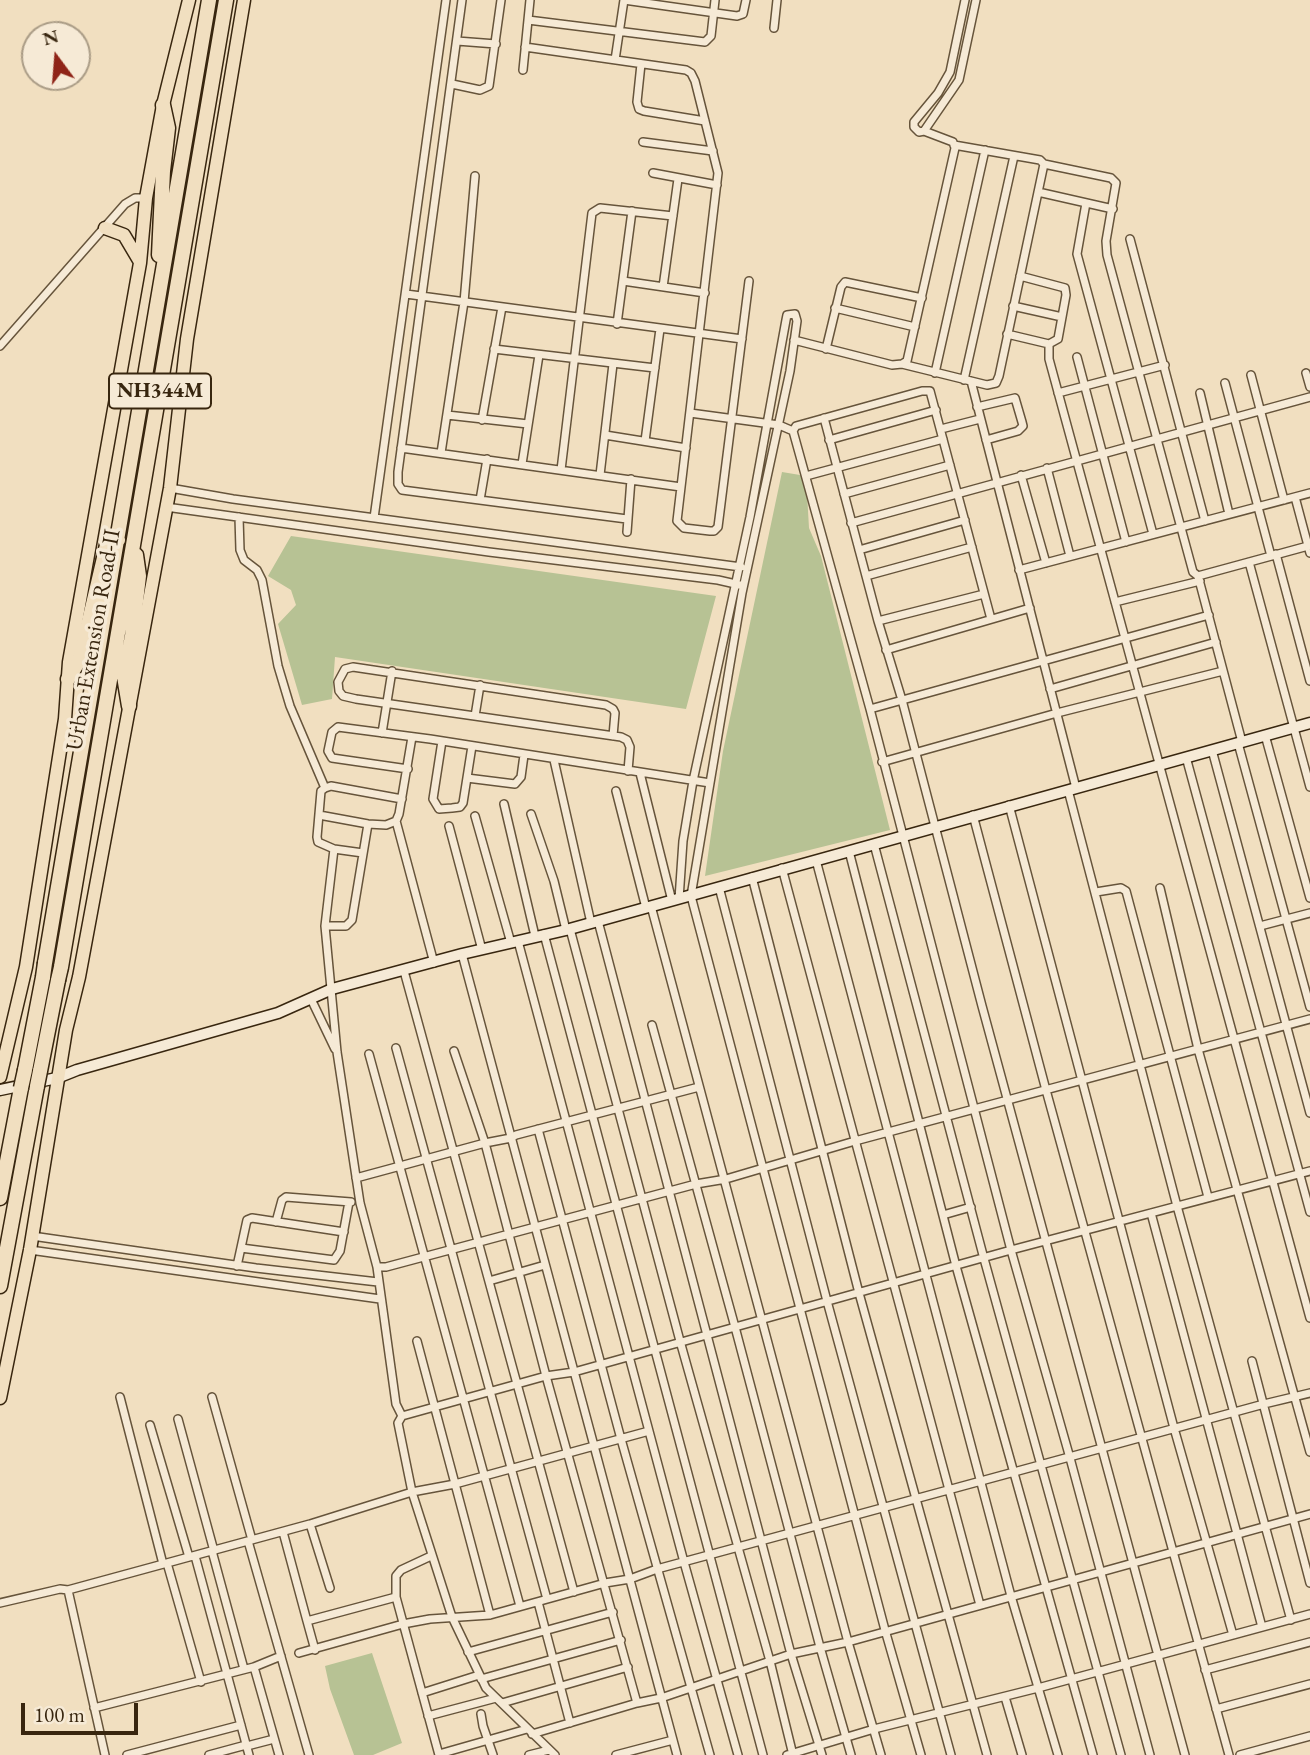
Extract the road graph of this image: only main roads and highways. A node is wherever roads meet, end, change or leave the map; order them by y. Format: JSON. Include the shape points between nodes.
{"nodes":[{"id":1,"x":189,"y":0,"type":"edge"},
{"id":2,"x":209,"y":0,"type":"edge"},
{"id":3,"x":226,"y":0,"type":"edge"},
{"id":4,"x":244,"y":0,"type":"edge"},
{"id":5,"x":163,"y":105,"type":"junction"},
{"id":6,"x":105,"y":229,"type":"road end"},
{"id":7,"x":140,"y":263,"type":"junction"},
{"id":8,"x":163,"y":273,"type":"junction"},
{"id":9,"x":118,"y":540,"type":"junction"},
{"id":10,"x":135,"y":540,"type":"junction"},
{"id":11,"x":68,"y":679,"type":"junction"},
{"id":12,"x":129,"y":706,"type":"junction"},
{"id":13,"x":26,"y":967,"type":"junction"},
{"id":14,"x":79,"y":977,"type":"junction"},
{"id":15,"x":33,"y":1071,"type":"junction"},
{"id":16,"x":0,"y":1077,"type":"edge"},
{"id":17,"x":0,"y":1198,"type":"edge"},
{"id":18,"x":0,"y":1286,"type":"edge"},
{"id":19,"x":0,"y":1398,"type":"edge"}],
"edges":[{"from":1,"to":5,"type":"main road"},
{"from":2,"to":8,"type":"highway","name":"Urban Extension Road-II","number":"NH344M"},
{"from":3,"to":10,"type":"highway","name":"Urban Extension Road-II","number":"NH344M"},
{"from":4,"to":12,"type":"main road","via":[[187,339],[170,488]]},
{"from":5,"to":7,"type":"main road"},
{"from":5,"to":8,"type":"highway","via":[[169,128],[158,252]]},
{"from":6,"to":7,"type":"main road","via":[[124,234]]},
{"from":7,"to":11,"type":"main road"},
{"from":8,"to":9,"type":"highway","name":"Urban Extension Road-II","number":"NH344M"},
{"from":9,"to":11,"type":"highway","via":[[107,545],[80,659]]},
{"from":9,"to":15,"type":"highway","name":"Urban Extension Road-II","number":"NH344M","via":[[44,970]]},
{"from":10,"to":12,"type":"highway","via":[[139,576],[124,676]]},
{"from":10,"to":15,"type":"highway","name":"Urban Extension Road-II","number":"NH344M","via":[[60,973]]},
{"from":11,"to":13,"type":"main road"},
{"from":12,"to":14,"type":"main road"},
{"from":13,"to":14,"type":"main road"},
{"from":13,"to":16,"type":"main road"},
{"from":14,"to":19,"type":"main road"},
{"from":15,"to":17,"type":"highway","name":"Urban Extension Road-II","number":"NH344M","bridge":true,"via":[[21,1088]]},
{"from":15,"to":18,"type":"highway","name":"Urban Extension Road-II","number":"NH344M","bridge":true,"via":[[37,1086]]}]}
